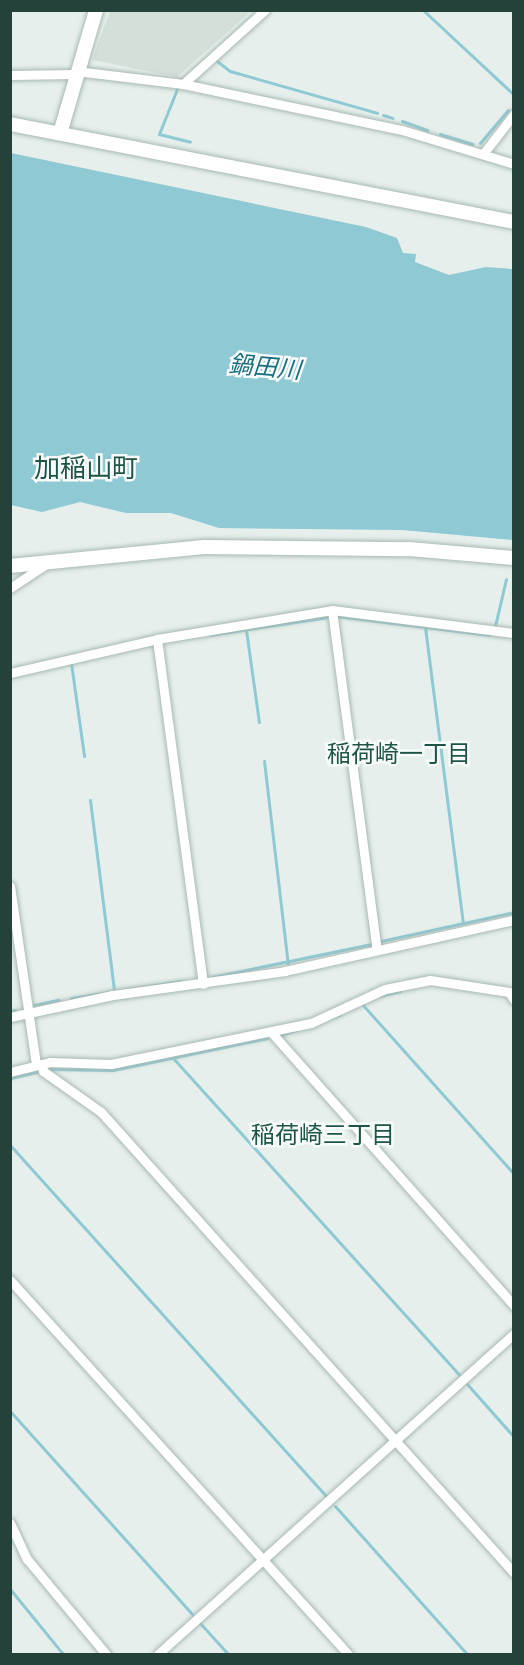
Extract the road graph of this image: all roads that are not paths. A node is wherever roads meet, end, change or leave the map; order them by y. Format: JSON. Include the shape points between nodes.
{"nodes":[{"id":1,"x":96,"y":10,"type":"edge"},
{"id":2,"x":265,"y":10,"type":"edge"},
{"id":3,"x":76,"y":73,"type":"junction"},
{"id":4,"x":10,"y":75,"type":"edge"},
{"id":5,"x":183,"y":84,"type":"junction"},
{"id":6,"x":513,"y":114,"type":"edge"},
{"id":7,"x":10,"y":124,"type":"edge"},
{"id":8,"x":61,"y":130,"type":"junction"},
{"id":9,"x":483,"y":154,"type":"junction"},
{"id":10,"x":513,"y":164,"type":"edge"},
{"id":11,"x":513,"y":222,"type":"edge"},
{"id":12,"x":513,"y":558,"type":"edge"},
{"id":13,"x":48,"y":562,"type":"junction"},
{"id":14,"x":10,"y":566,"type":"edge"},
{"id":15,"x":10,"y":588,"type":"edge"},
{"id":16,"x":332,"y":610,"type":"junction"},
{"id":17,"x":513,"y":633,"type":"edge"},
{"id":18,"x":157,"y":639,"type":"junction"},
{"id":19,"x":10,"y":673,"type":"edge"},
{"id":20,"x":10,"y":886,"type":"edge"},
{"id":21,"x":513,"y":920,"type":"edge"},
{"id":22,"x":377,"y":950,"type":"junction"},
{"id":23,"x":203,"y":984,"type":"junction"},
{"id":24,"x":513,"y":1000,"type":"edge"},
{"id":25,"x":27,"y":1012,"type":"junction"},
{"id":26,"x":10,"y":1017,"type":"edge"},
{"id":27,"x":271,"y":1032,"type":"junction"},
{"id":28,"x":41,"y":1067,"type":"junction"},
{"id":29,"x":10,"y":1072,"type":"edge"},
{"id":30,"x":10,"y":1280,"type":"edge"},
{"id":31,"x":513,"y":1306,"type":"edge"},
{"id":32,"x":513,"y":1334,"type":"edge"},
{"id":33,"x":396,"y":1441,"type":"junction"},
{"id":34,"x":10,"y":1523,"type":"edge"},
{"id":35,"x":262,"y":1559,"type":"junction"},
{"id":36,"x":513,"y":1573,"type":"edge"},
{"id":37,"x":106,"y":1654,"type":"edge"},
{"id":38,"x":158,"y":1654,"type":"edge"},
{"id":39,"x":348,"y":1654,"type":"edge"}],
"edges":[{"from":1,"to":3,"type":"street"},
{"from":2,"to":5,"type":"street"},
{"from":3,"to":4,"type":"street"},
{"from":3,"to":5,"type":"street"},
{"from":3,"to":8,"type":"street"},
{"from":5,"to":9,"type":"street","via":[[402,130]]},
{"from":6,"to":9,"type":"street"},
{"from":7,"to":8,"type":"street"},
{"from":8,"to":11,"type":"street"},
{"from":9,"to":10,"type":"street"},
{"from":12,"to":13,"type":"street","via":[[409,549],[204,547]]},
{"from":13,"to":14,"type":"street"},
{"from":13,"to":15,"type":"street"},
{"from":16,"to":17,"type":"street"},
{"from":16,"to":18,"type":"street"},
{"from":16,"to":22,"type":"street"},
{"from":18,"to":19,"type":"street"},
{"from":18,"to":23,"type":"street"},
{"from":20,"to":25,"type":"street"},
{"from":21,"to":22,"type":"street"},
{"from":22,"to":23,"type":"street"},
{"from":23,"to":25,"type":"street"},
{"from":24,"to":27,"type":"street","via":[[509,992],[430,980],[385,989],[311,1023]]},
{"from":25,"to":26,"type":"street"},
{"from":25,"to":28,"type":"street"},
{"from":27,"to":28,"type":"street","via":[[111,1064]]},
{"from":27,"to":31,"type":"street"},
{"from":28,"to":29,"type":"street"},
{"from":28,"to":33,"type":"street","via":[[101,1112]]},
{"from":30,"to":35,"type":"street"},
{"from":32,"to":33,"type":"street"},
{"from":33,"to":35,"type":"street"},
{"from":33,"to":36,"type":"street"},
{"from":34,"to":37,"type":"street","via":[[27,1559]]},
{"from":35,"to":38,"type":"street"},
{"from":35,"to":39,"type":"street"}]}
